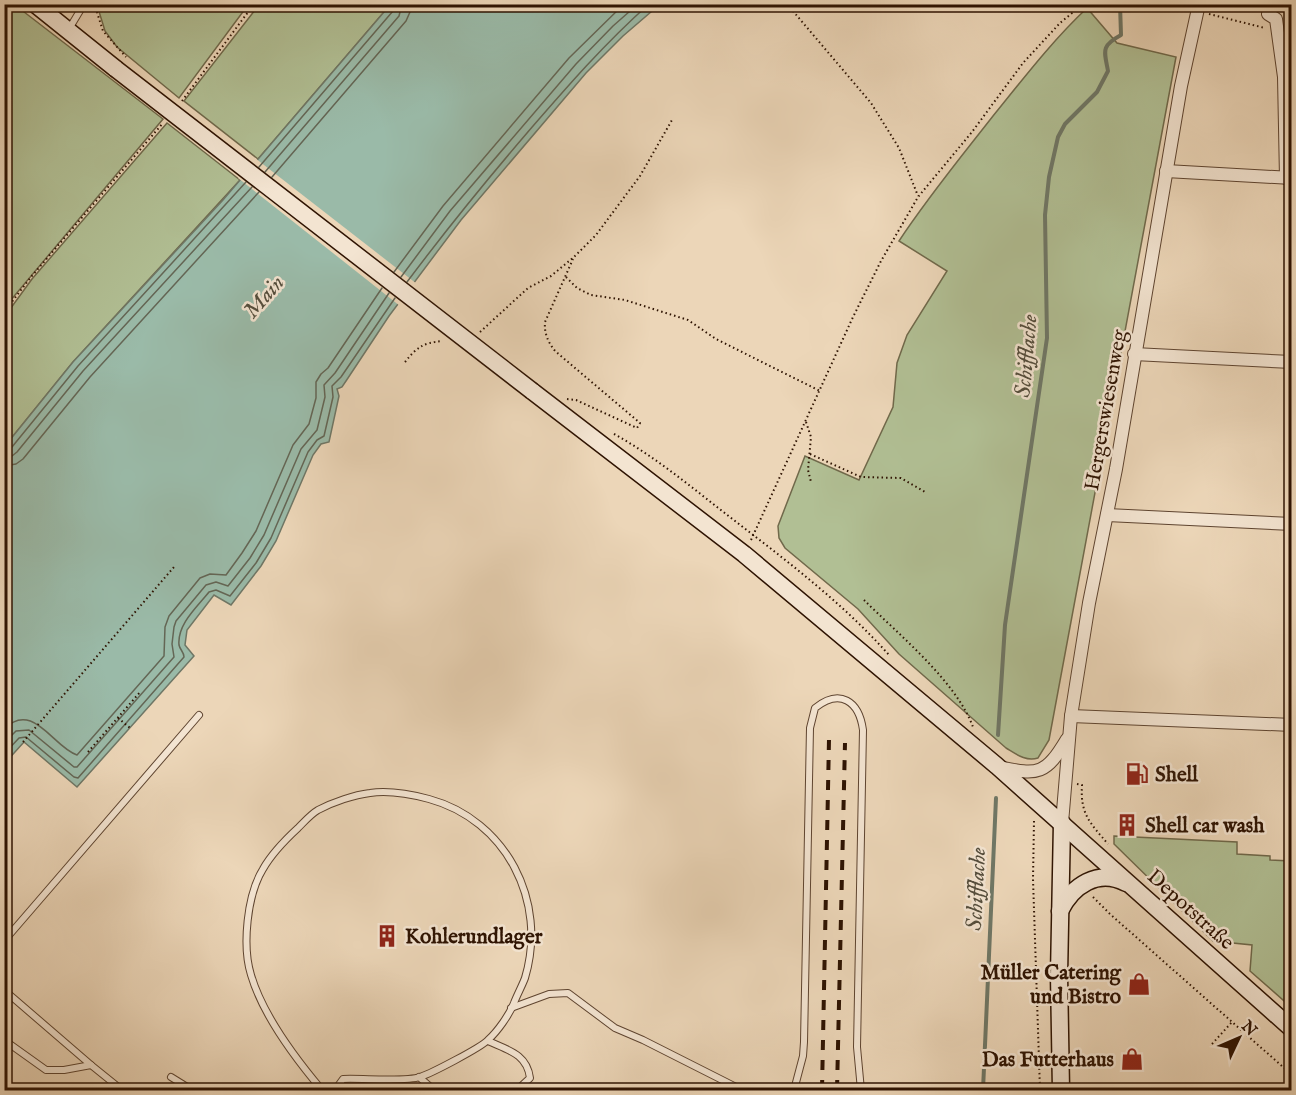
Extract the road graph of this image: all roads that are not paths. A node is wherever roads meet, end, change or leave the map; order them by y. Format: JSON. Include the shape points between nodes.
{"nodes":[{"id":1,"x":35,"y":4,"type":"edge"},
{"id":2,"x":84,"y":4,"type":"edge"},
{"id":3,"x":1198,"y":8,"type":"edge"},
{"id":4,"x":1268,"y":14,"type":"dead end"},
{"id":5,"x":68,"y":30,"type":"junction"},
{"id":6,"x":1166,"y":171,"type":"junction"},
{"id":7,"x":1289,"y":178,"type":"edge"},
{"id":8,"x":1134,"y":354,"type":"junction"},
{"id":9,"x":1292,"y":362,"type":"edge"},
{"id":10,"x":1107,"y":515,"type":"junction"},
{"id":11,"x":1292,"y":524,"type":"edge"},
{"id":12,"x":199,"y":715,"type":"dead end"},
{"id":13,"x":1071,"y":716,"type":"junction"},
{"id":14,"x":1292,"y":725,"type":"edge"},
{"id":15,"x":1069,"y":735,"type":"junction"},
{"id":16,"x":997,"y":766,"type":"junction"},
{"id":17,"x":1062,"y":823,"type":"junction"},
{"id":18,"x":1133,"y":887,"type":"junction"},
{"id":19,"x":1059,"y":912,"type":"junction"},
{"id":20,"x":4,"y":941,"type":"edge"},
{"id":21,"x":4,"y":990,"type":"edge"},
{"id":22,"x":512,"y":1008,"type":"junction"},
{"id":23,"x":1292,"y":1029,"type":"edge"},
{"id":24,"x":4,"y":1040,"type":"edge"},
{"id":25,"x":488,"y":1041,"type":"junction"},
{"id":26,"x":91,"y":1065,"type":"junction"},
{"id":27,"x":171,"y":1077,"type":"dead end"},
{"id":28,"x":419,"y":1077,"type":"junction"},
{"id":29,"x":122,"y":1090,"type":"edge"},
{"id":30,"x":192,"y":1090,"type":"edge"},
{"id":31,"x":322,"y":1090,"type":"edge"},
{"id":32,"x":335,"y":1090,"type":"edge"},
{"id":33,"x":434,"y":1090,"type":"edge"},
{"id":34,"x":517,"y":1090,"type":"edge"},
{"id":35,"x":742,"y":1090,"type":"edge"},
{"id":36,"x":794,"y":1090,"type":"edge"},
{"id":37,"x":861,"y":1090,"type":"edge"},
{"id":38,"x":1060,"y":1090,"type":"edge"}],
"edges":[{"from":1,"to":5,"type":"main road","name":"Depotstraße"},
{"from":2,"to":5,"type":"lane"},
{"from":3,"to":6,"type":"street","name":"Hergerswiesenweg"},
{"from":4,"to":7,"type":"street","via":[[1276,19],[1284,77]]},
{"from":5,"to":16,"type":"main road","name":"Depotstraße","bridge":true,"via":[[121,63],[532,391],[744,554]]},
{"from":6,"to":7,"type":"street"},
{"from":6,"to":8,"type":"street","name":"Hergerswiesenweg"},
{"from":8,"to":9,"type":"street"},
{"from":8,"to":10,"type":"street","name":"Hergerswiesenweg"},
{"from":10,"to":11,"type":"street"},
{"from":10,"to":13,"type":"street","name":"Hergerswiesenweg"},
{"from":12,"to":20,"type":"lane"},
{"from":13,"to":14,"type":"street"},
{"from":13,"to":15,"type":"street","name":"Hergerswiesenweg"},
{"from":15,"to":16,"type":"street","via":[[1042,770]]},
{"from":15,"to":17,"type":"street","name":"Hergerswiesenweg"},
{"from":16,"to":17,"type":"main road","name":"Depotstraße"},
{"from":17,"to":18,"type":"main road","name":"Depotstraße"},
{"from":17,"to":19,"type":"main road"},
{"from":18,"to":19,"type":"main road","via":[[1110,878],[1086,881],[1070,894]]},
{"from":18,"to":23,"type":"main road","name":"Depotstraße"},
{"from":19,"to":38,"type":"main road"},
{"from":21,"to":26,"type":"lane"},
{"from":22,"to":25,"type":"lane"},
{"from":22,"to":31,"type":"lane","via":[[525,978],[531,941],[529,907],[520,876],[503,847],[475,820],[442,803],[407,794],[371,793],[317,810],[282,843],[262,869],[252,899],[246,941],[250,975],[265,1007],[300,1064]]},
{"from":22,"to":35,"type":"lane","via":[[549,994],[568,993],[615,1028]]},
{"from":24,"to":26,"type":"lane","via":[[46,1070]]},
{"from":25,"to":28,"type":"lane"},
{"from":25,"to":34,"type":"lane","via":[[516,1054],[528,1066],[530,1078]]},
{"from":26,"to":29,"type":"lane"},
{"from":27,"to":30,"type":"lane"},
{"from":28,"to":32,"type":"lane","via":[[343,1079]]},
{"from":28,"to":33,"type":"lane"},
{"from":36,"to":37,"type":"lane","via":[[804,1042],[810,728],[815,708],[832,698],[841,698],[855,708],[863,730],[857,1055]]}]}
